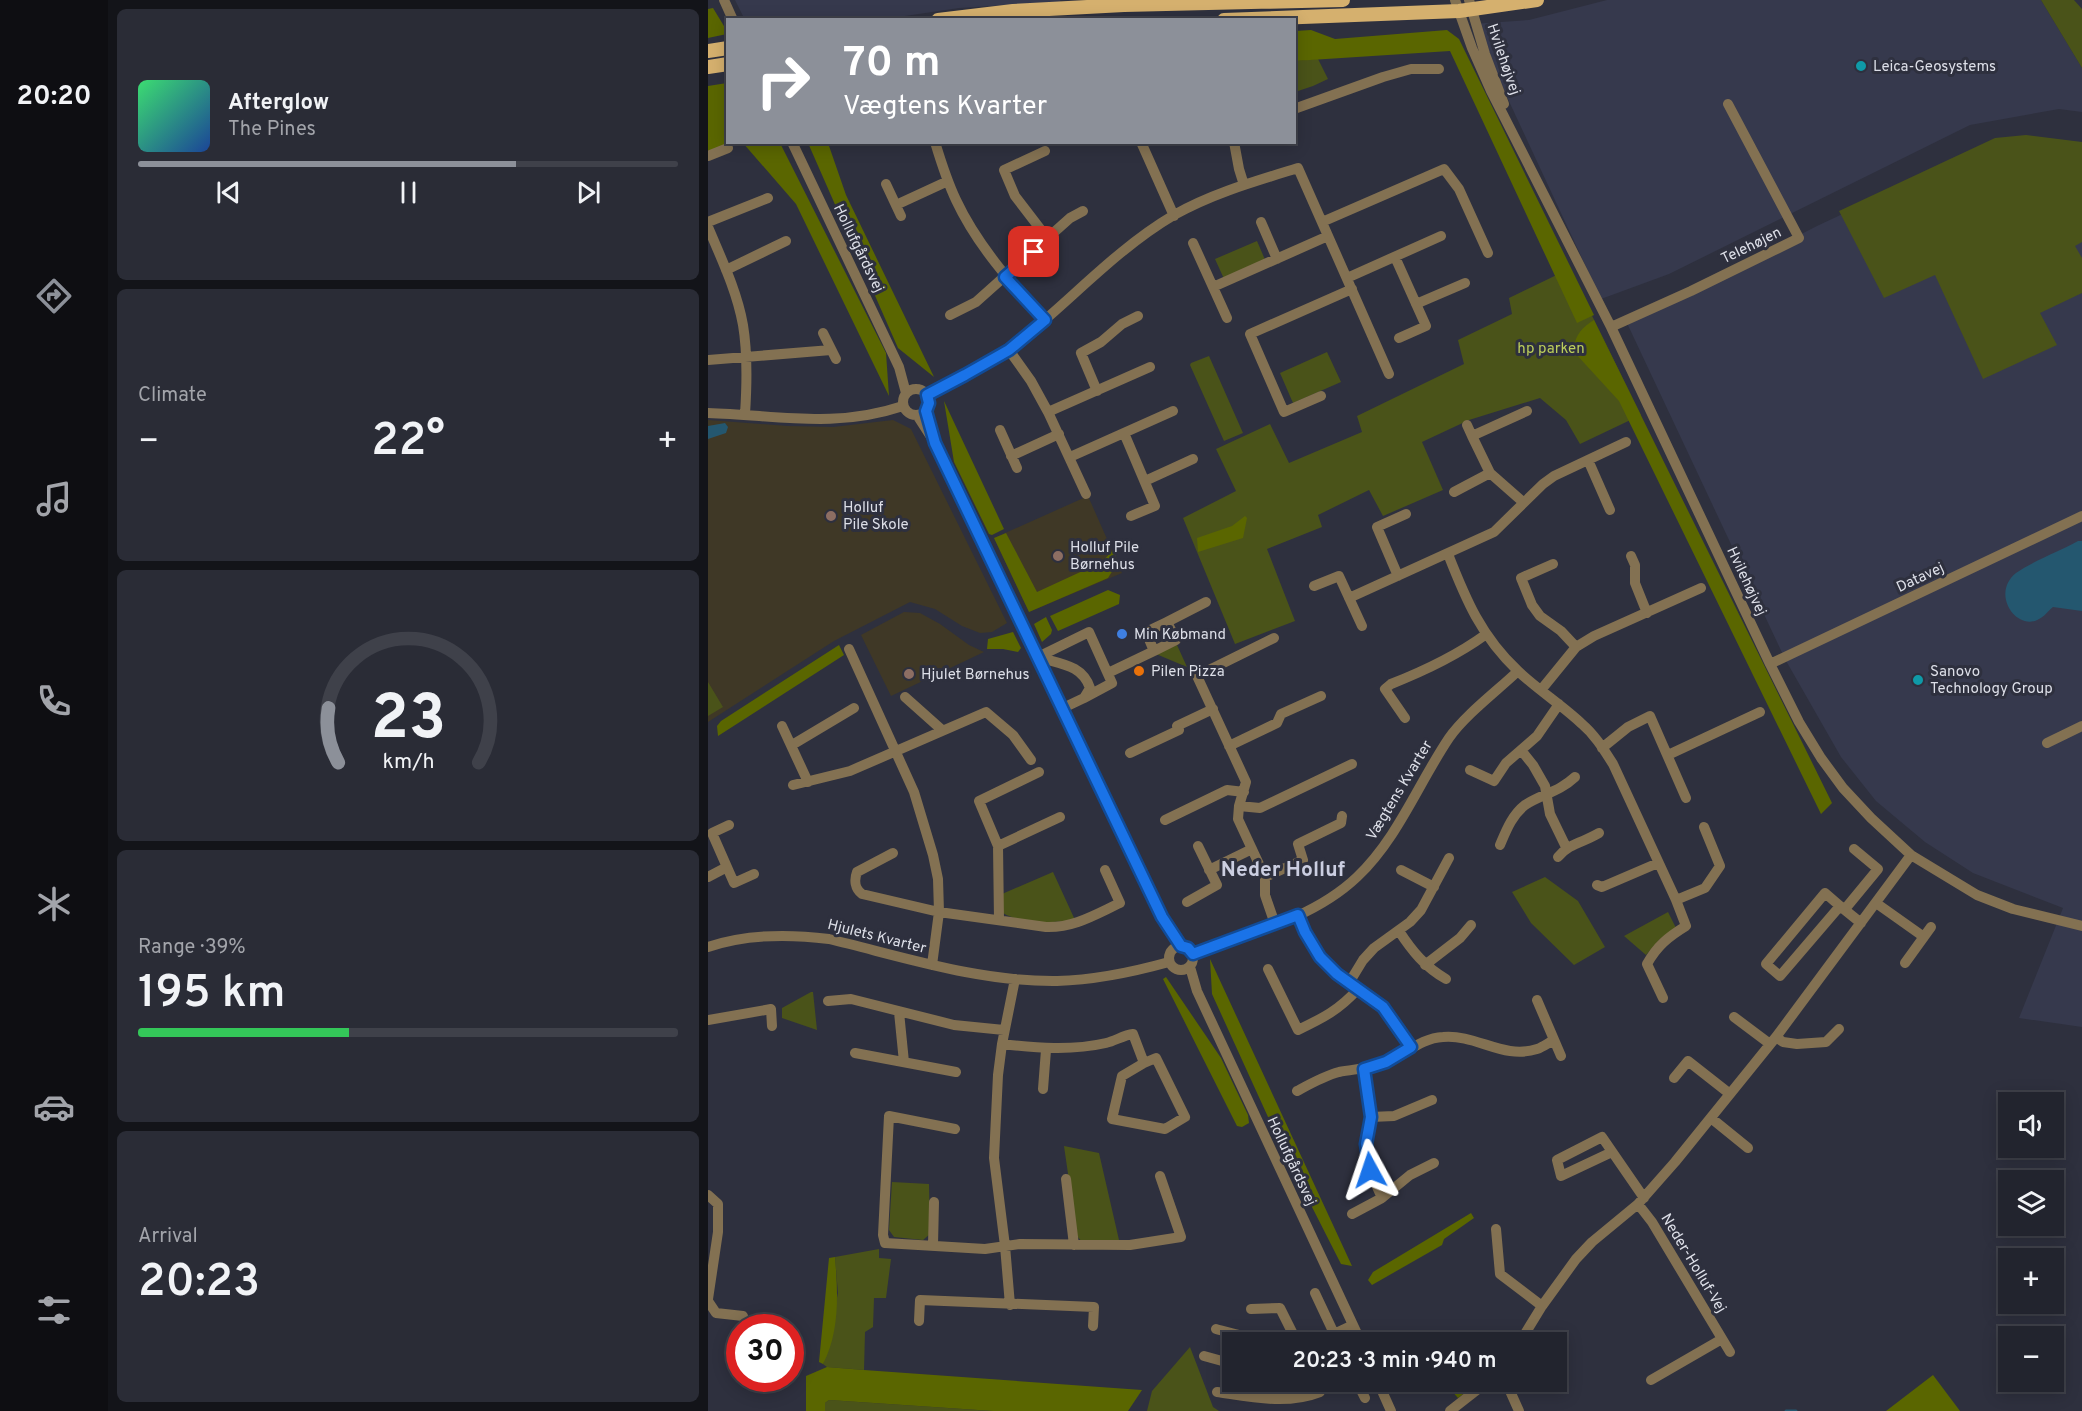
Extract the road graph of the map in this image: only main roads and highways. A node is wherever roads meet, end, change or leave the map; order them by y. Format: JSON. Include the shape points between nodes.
{"nodes":[{"id":1,"x":1343,"y":0,"type":"edge"},
{"id":2,"x":1537,"y":0,"type":"edge"},
{"id":3,"x":1464,"y":3,"type":"edge"},
{"id":4,"x":955,"y":18,"type":"edge"},
{"id":5,"x":1294,"y":18,"type":"edge"},
{"id":6,"x":726,"y":48,"type":"edge"},
{"id":7,"x":708,"y":51,"type":"edge"},
{"id":8,"x":726,"y":64,"type":"edge"},
{"id":9,"x":708,"y":67,"type":"edge"}],
"edges":[{"from":1,"to":4,"type":"main road","via":[[1124,5]]},
{"from":2,"to":3,"type":"main road"},
{"from":3,"to":5,"type":"main road","via":[[1365,16]]},
{"from":6,"to":7,"type":"main road"},
{"from":8,"to":9,"type":"main road"}]}
